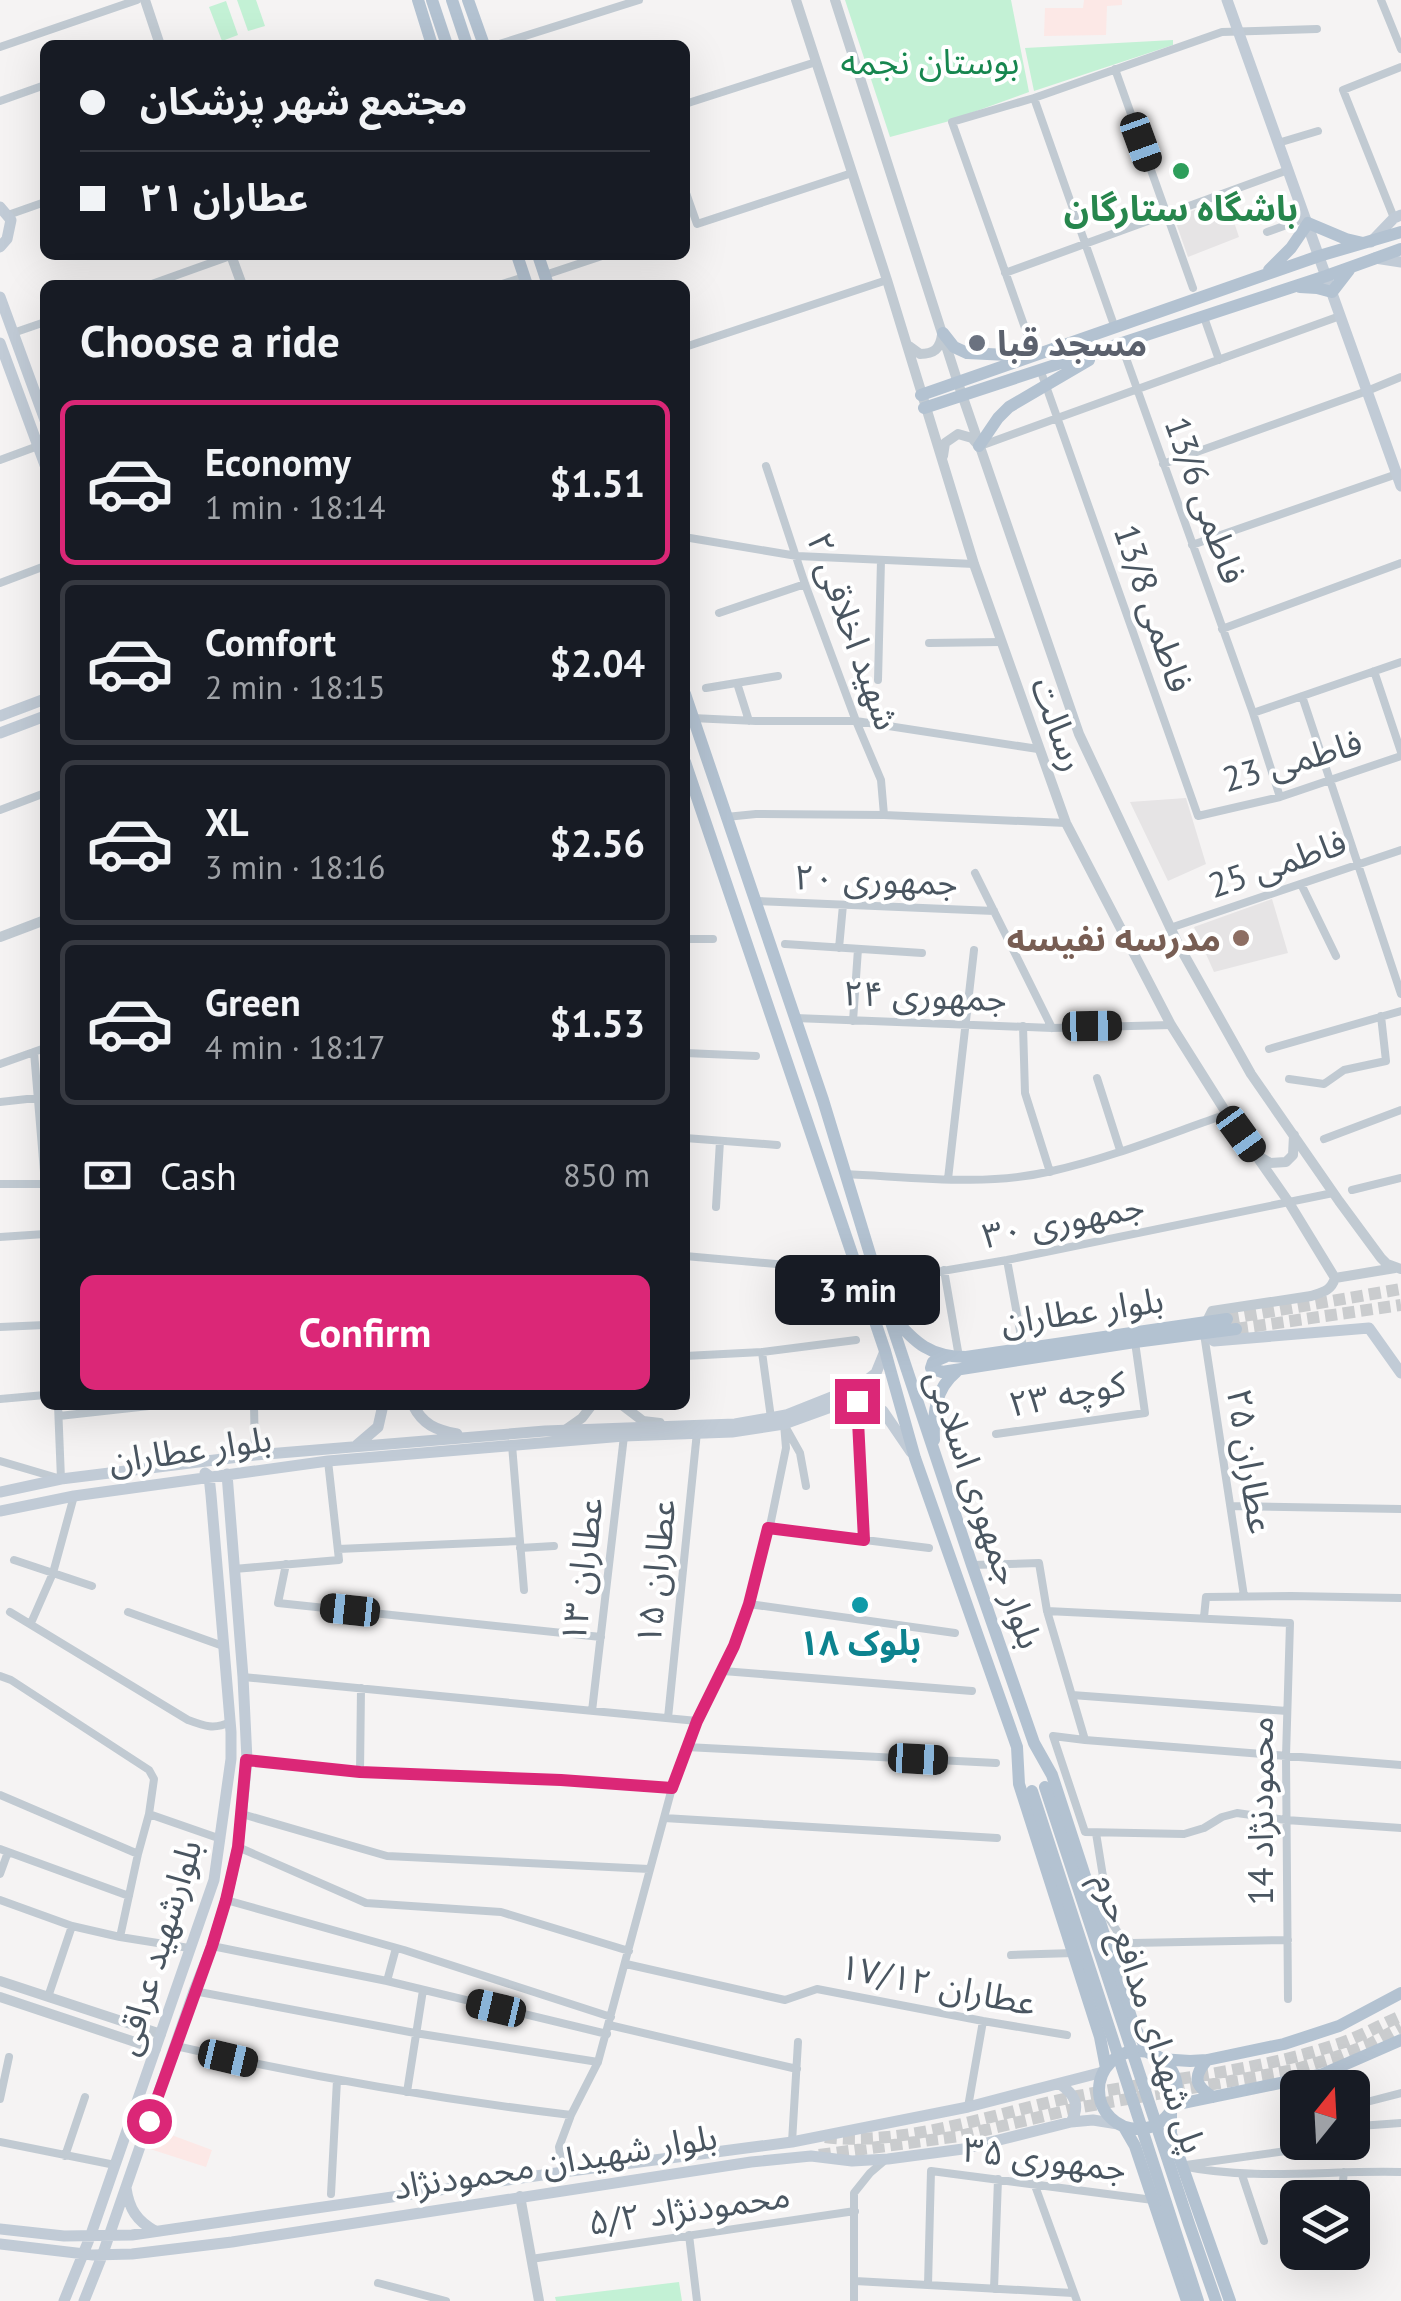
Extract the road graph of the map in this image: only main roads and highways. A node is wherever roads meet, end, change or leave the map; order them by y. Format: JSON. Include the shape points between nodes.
{"nodes":[{"id":1,"x":418,"y":0,"type":"edge"},
{"id":2,"x":432,"y":0,"type":"edge"},
{"id":3,"x":452,"y":0,"type":"edge"},
{"id":4,"x":468,"y":0,"type":"edge"},
{"id":5,"x":1227,"y":0,"type":"edge"},
{"id":6,"x":430,"y":40,"type":"edge"},
{"id":7,"x":445,"y":40,"type":"edge"},
{"id":8,"x":465,"y":40,"type":"edge"},
{"id":9,"x":482,"y":40,"type":"edge"},
{"id":10,"x":4,"y":211,"type":"edge"},
{"id":11,"x":1397,"y":216,"type":"edge"},
{"id":12,"x":1307,"y":221,"type":"junction"},
{"id":13,"x":1401,"y":232,"type":"edge"},
{"id":14,"x":1368,"y":243,"type":"junction"},
{"id":15,"x":2,"y":245,"type":"edge"},
{"id":16,"x":1401,"y":249,"type":"edge"},
{"id":17,"x":1319,"y":256,"type":"junction"},
{"id":18,"x":0,"y":258,"type":"edge"},
{"id":19,"x":1375,"y":258,"type":"junction"},
{"id":20,"x":1401,"y":262,"type":"edge"},
{"id":21,"x":1353,"y":266,"type":"junction"},
{"id":22,"x":1264,"y":275,"type":"junction"},
{"id":23,"x":1326,"y":276,"type":"junction"},
{"id":24,"x":1288,"y":288,"type":"junction"},
{"id":25,"x":1332,"y":292,"type":"junction"},
{"id":26,"x":0,"y":298,"type":"edge"},
{"id":27,"x":943,"y":333,"type":"road end"},
{"id":28,"x":0,"y":343,"type":"edge"},
{"id":29,"x":1116,"y":344,"type":"junction"},
{"id":30,"x":1038,"y":363,"type":"junction"},
{"id":31,"x":923,"y":402,"type":"road end"},
{"id":32,"x":40,"y":406,"type":"edge"},
{"id":33,"x":979,"y":446,"type":"road end"},
{"id":34,"x":40,"y":451,"type":"edge"},
{"id":35,"x":1396,"y":454,"type":"edge"},
{"id":36,"x":1399,"y":480,"type":"edge"},
{"id":37,"x":40,"y":701,"type":"edge"},
{"id":38,"x":690,"y":711,"type":"edge"},
{"id":39,"x":0,"y":716,"type":"edge"},
{"id":40,"x":40,"y":718,"type":"edge"},
{"id":41,"x":0,"y":733,"type":"edge"},
{"id":42,"x":690,"y":777,"type":"edge"},
{"id":43,"x":886,"y":1310,"type":"junction"},
{"id":44,"x":1232,"y":1324,"type":"tunnel mouth"},
{"id":45,"x":1205,"y":1329,"type":"junction"},
{"id":46,"x":886,"y":1356,"type":"junction"},
{"id":47,"x":902,"y":1356,"type":"junction"},
{"id":48,"x":955,"y":1360,"type":"junction"},
{"id":49,"x":1401,"y":1374,"type":"edge"},
{"id":50,"x":859,"y":1386,"type":"junction"},
{"id":51,"x":861,"y":1401,"type":"junction"},
{"id":52,"x":382,"y":1410,"type":"edge"},
{"id":53,"x":416,"y":1410,"type":"edge"},
{"id":54,"x":600,"y":1433,"type":"junction"},
{"id":55,"x":470,"y":1436,"type":"junction"},
{"id":56,"x":353,"y":1447,"type":"junction"},
{"id":57,"x":934,"y":1452,"type":"junction"},
{"id":58,"x":915,"y":1458,"type":"junction"},
{"id":59,"x":205,"y":1460,"type":"junction"},
{"id":60,"x":227,"y":1474,"type":"junction"},
{"id":61,"x":209,"y":1476,"type":"junction"},
{"id":62,"x":0,"y":1492,"type":"edge"},
{"id":63,"x":228,"y":1492,"type":"junction"},
{"id":64,"x":211,"y":1495,"type":"junction"},
{"id":65,"x":0,"y":1511,"type":"edge"},
{"id":66,"x":1034,"y":1743,"type":"junction"},
{"id":67,"x":1018,"y":1747,"type":"junction"},
{"id":68,"x":1038,"y":1789,"type":"junction"},
{"id":69,"x":1401,"y":1993,"type":"edge"},
{"id":70,"x":1126,"y":2003,"type":"junction"},
{"id":71,"x":1094,"y":2017,"type":"junction"},
{"id":72,"x":1401,"y":2040,"type":"edge"},
{"id":73,"x":1154,"y":2056,"type":"junction"},
{"id":74,"x":1208,"y":2060,"type":"junction"},
{"id":75,"x":1105,"y":2070,"type":"junction"},
{"id":76,"x":1060,"y":2084,"type":"junction"},
{"id":77,"x":1215,"y":2098,"type":"junction"},
{"id":78,"x":1172,"y":2108,"type":"junction"},
{"id":79,"x":1072,"y":2122,"type":"junction"},
{"id":80,"x":1121,"y":2125,"type":"junction"},
{"id":81,"x":1171,"y":2134,"type":"junction"},
{"id":82,"x":1135,"y":2146,"type":"junction"},
{"id":83,"x":126,"y":2186,"type":"junction"},
{"id":84,"x":0,"y":2229,"type":"edge"},
{"id":85,"x":156,"y":2232,"type":"junction"},
{"id":86,"x":90,"y":2236,"type":"junction"},
{"id":87,"x":108,"y":2236,"type":"junction"},
{"id":88,"x":0,"y":2244,"type":"edge"},
{"id":89,"x":83,"y":2254,"type":"junction"},
{"id":90,"x":102,"y":2256,"type":"junction"},
{"id":91,"x":1183,"y":2298,"type":"edge"},
{"id":92,"x":64,"y":2301,"type":"edge"},
{"id":93,"x":84,"y":2301,"type":"edge"},
{"id":94,"x":1198,"y":2301,"type":"edge"},
{"id":95,"x":1216,"y":2301,"type":"edge"},
{"id":96,"x":1230,"y":2301,"type":"edge"}],
"edges":[{"from":1,"to":6,"type":"main road"},
{"from":2,"to":7,"type":"main road"},
{"from":3,"to":8,"type":"main road"},
{"from":4,"to":9,"type":"main road"},
{"from":5,"to":12,"type":"main road"},
{"from":10,"to":15,"type":"main road","via":[[11,228]]},
{"from":11,"to":14,"type":"main road"},
{"from":12,"to":14,"type":"main road"},
{"from":12,"to":17,"type":"main road"},
{"from":12,"to":22,"type":"main road"},
{"from":13,"to":14,"type":"main road"},
{"from":14,"to":17,"type":"main road"},
{"from":15,"to":18,"type":"main road"},
{"from":16,"to":19,"type":"main road"},
{"from":17,"to":22,"type":"main road"},
{"from":17,"to":23,"type":"main road"},
{"from":19,"to":20,"type":"main road"},
{"from":19,"to":21,"type":"main road"},
{"from":21,"to":23,"type":"main road"},
{"from":21,"to":25,"type":"main road"},
{"from":22,"to":30,"type":"main road"},
{"from":23,"to":24,"type":"main road"},
{"from":23,"to":25,"type":"main road"},
{"from":24,"to":25,"type":"main road"},
{"from":24,"to":29,"type":"main road"},
{"from":25,"to":35,"type":"main road"},
{"from":26,"to":32,"type":"main road"},
{"from":27,"to":30,"type":"main road","via":[[968,353]]},
{"from":28,"to":34,"type":"main road"},
{"from":29,"to":30,"type":"main road"},
{"from":29,"to":33,"type":"main road","via":[[1009,408]]},
{"from":30,"to":31,"type":"main road"},
{"from":35,"to":36,"type":"main road"},
{"from":37,"to":39,"type":"main road"},
{"from":38,"to":43,"type":"main road","name":"بلوار جمهوری اسلامی"},
{"from":40,"to":41,"type":"main road"},
{"from":42,"to":46,"type":"main road","name":"بلوار جمهوری اسلامی"},
{"from":43,"to":47,"type":"main road","name":"بلوار جمهوری اسلامی"},
{"from":43,"to":48,"type":"main road","via":[[928,1350]]},
{"from":44,"to":45,"type":"main road","name":"بلوار عطاران"},
{"from":45,"to":48,"type":"main road","name":"بلوار عطاران"},
{"from":45,"to":48,"type":"main road","name":"بلوار عطاران"},
{"from":45,"to":49,"type":"main road","via":[[1214,1341],[1369,1328]]},
{"from":46,"to":47,"type":"main road","via":[[900,1373]]},
{"from":46,"to":50,"type":"main road"},
{"from":46,"to":58,"type":"main road","name":"بلوار جمهوری اسلامی"},
{"from":47,"to":57,"type":"main road","name":"بلوار جمهوری اسلامی"},
{"from":48,"to":57,"type":"main road","via":[[937,1401]]},
{"from":50,"to":51,"type":"main road","via":[[880,1391]]},
{"from":50,"to":54,"type":"main road","name":"بلوار عطاران","via":[[771,1418]]},
{"from":51,"to":54,"type":"main road","name":"بلوار عطاران","via":[[732,1432]]},
{"from":51,"to":58,"type":"main road","via":[[887,1416]]},
{"from":52,"to":56,"type":"main road","via":[[378,1427]]},
{"from":53,"to":55,"type":"main road","via":[[430,1426]]},
{"from":54,"to":55,"type":"main road","name":"بلوار عطاران"},
{"from":54,"to":60,"type":"main road","name":"بلوار عطاران"},
{"from":55,"to":56,"type":"main road","name":"بلوار عطاران"},
{"from":56,"to":59,"type":"main road","name":"بلوار عطاران"},
{"from":57,"to":66,"type":"main road","name":"بلوار جمهوری اسلامی"},
{"from":58,"to":67,"type":"main road","name":"بلوار جمهوری اسلامی"},
{"from":59,"to":61,"type":"main road","name":"بلوارشهید عراقی"},
{"from":59,"to":62,"type":"main road","name":"بلوار عطاران"},
{"from":60,"to":61,"type":"main road","name":"بلوار عطاران"},
{"from":60,"to":63,"type":"main road","name":"بلوارشهید عراقی"},
{"from":61,"to":64,"type":"main road","name":"بلوارشهید عراقی"},
{"from":61,"to":65,"type":"main road","name":"بلوار عطاران"},
{"from":63,"to":64,"type":"main road","via":[[216,1486]]},
{"from":63,"to":83,"type":"main road","name":"بلوارشهید عراقی","via":[[244,1677],[238,1847],[212,1946]]},
{"from":64,"to":86,"type":"main road","name":"بلوارشهید عراقی","via":[[230,1722],[221,1839],[214,1880]]},
{"from":66,"to":68,"type":"main road","name":"پل شهدای مدافع حرم"},
{"from":66,"to":70,"type":"main road","name":"بلوار جمهوری اسلامی","via":[[1052,1776]]},
{"from":67,"to":68,"type":"main road","name":"پل شهدای مدافع حرم"},
{"from":67,"to":71,"type":"main road","name":"بلوار جمهوری اسلامی","via":[[1020,1784]]},
{"from":68,"to":94,"type":"main road","name":"پل شهدای مدافع حرم","bridge":true},
{"from":68,"to":95,"type":"main road","name":"پل شهدای مدافع حرم","bridge":true},
{"from":69,"to":74,"type":"main road","via":[[1307,2038]]},
{"from":70,"to":71,"type":"main road","via":[[1112,2016]]},
{"from":70,"to":73,"type":"main road","name":"بلوار جمهوری اسلامی"},
{"from":71,"to":75,"type":"main road","name":"بلوار جمهوری اسلامی"},
{"from":72,"to":77,"type":"main road","via":[[1323,2074]]},
{"from":73,"to":74,"type":"main road"},
{"from":73,"to":75,"type":"main road","via":[[1128,2052]]},
{"from":73,"to":78,"type":"main road","via":[[1174,2076]]},
{"from":74,"to":77,"type":"main road","via":[[1198,2078]]},
{"from":75,"to":76,"type":"main road","name":"بلوار شهیدان محمودنژاد"},
{"from":75,"to":80,"type":"main road","via":[[1102,2105]]},
{"from":76,"to":79,"type":"main road","via":[[1076,2102]]},
{"from":76,"to":85,"type":"main road","name":"بلوار شهیدان محمودنژاد","via":[[792,2142]]},
{"from":77,"to":78,"type":"main road"},
{"from":78,"to":80,"type":"main road","via":[[1153,2126]]},
{"from":78,"to":81,"type":"main road"},
{"from":79,"to":80,"type":"main road","name":"بلوار شهیدان محمودنژاد"},
{"from":79,"to":90,"type":"main road","name":"بلوار شهیدان محمودنژاد","via":[[964,2149],[888,2159],[751,2162]]},
{"from":80,"to":82,"type":"main road"},
{"from":81,"to":82,"type":"main road","via":[[1152,2135]]},
{"from":81,"to":96,"type":"main road"},
{"from":82,"to":91,"type":"main road"},
{"from":83,"to":85,"type":"main road","via":[[134,2215]]},
{"from":83,"to":87,"type":"main road","name":"بلوارشهید عراقی"},
{"from":84,"to":86,"type":"main road","name":"بلوار شهیدان محمودنژاد"},
{"from":85,"to":87,"type":"main road","name":"بلوار شهیدان محمودنژاد"},
{"from":86,"to":87,"type":"main road","name":"بلوار شهیدان محمودنژاد"},
{"from":86,"to":89,"type":"main road","name":"بلوارشهید عراقی"},
{"from":87,"to":90,"type":"main road","name":"بلوارشهید عراقی"},
{"from":88,"to":89,"type":"main road","name":"بلوار شهیدان محمودنژاد"},
{"from":89,"to":90,"type":"main road","name":"بلوار شهیدان محمودنژاد"},
{"from":89,"to":92,"type":"main road","name":"بلوارشهید عراقی"},
{"from":90,"to":93,"type":"main road","name":"بلوارشهید عراقی"}]}
